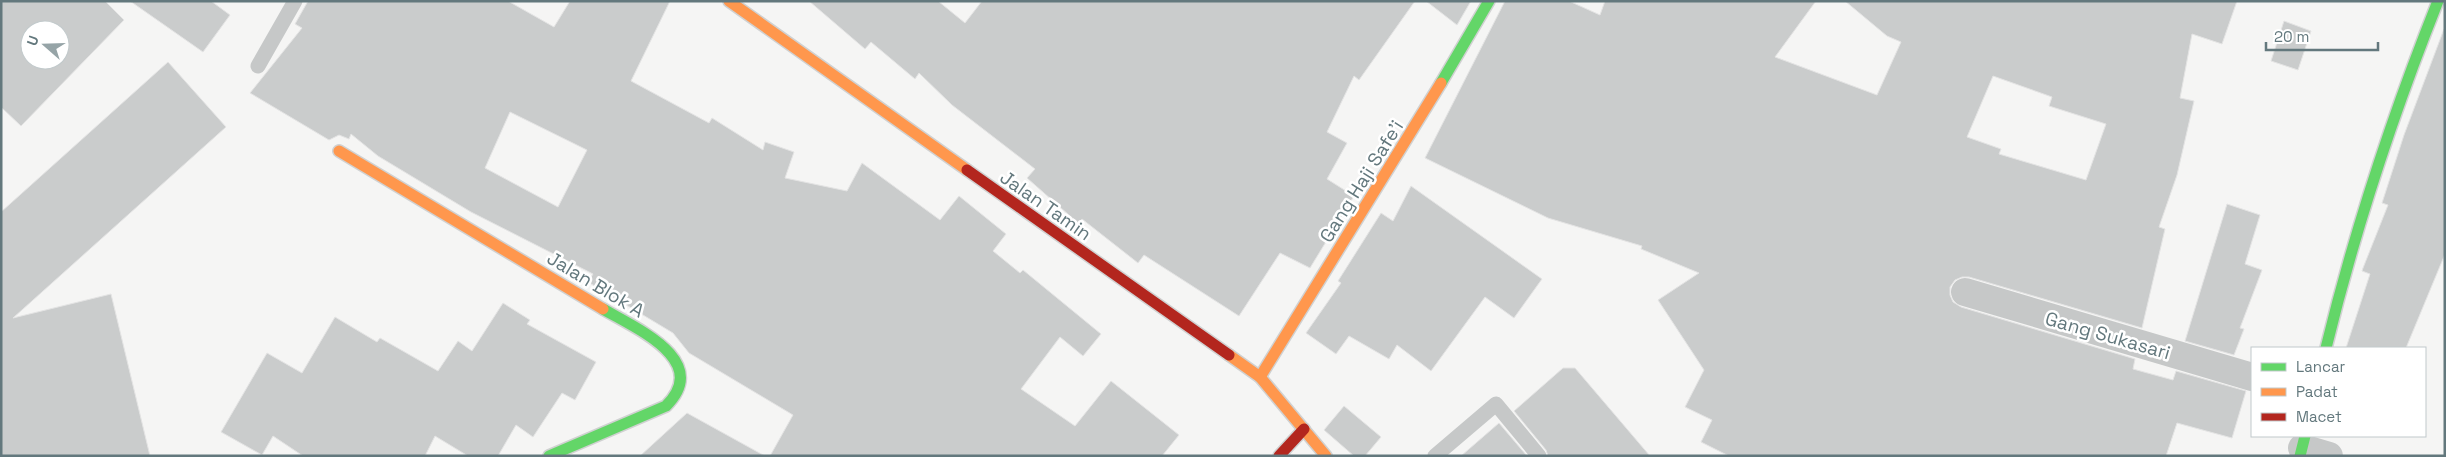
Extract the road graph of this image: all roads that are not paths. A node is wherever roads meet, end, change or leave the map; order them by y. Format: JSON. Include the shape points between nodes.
{"nodes":[{"id":1,"x":295,"y":1,"type":"edge"},
{"id":2,"x":729,"y":1,"type":"edge"},
{"id":3,"x":1489,"y":1,"type":"edge"},
{"id":4,"x":2438,"y":1,"type":"edge"},
{"id":5,"x":258,"y":66,"type":"dead end"},
{"id":6,"x":340,"y":151,"type":"dead end"},
{"id":7,"x":1965,"y":292,"type":"dead end"},
{"id":8,"x":2326,"y":347,"type":"edge"},
{"id":9,"x":1260,"y":377,"type":"junction"},
{"id":10,"x":2251,"y":377,"type":"edge"},
{"id":11,"x":1304,"y":430,"type":"junction"},
{"id":12,"x":2303,"y":447,"type":"edge"},
{"id":13,"x":549,"y":456,"type":"edge"},
{"id":14,"x":1279,"y":456,"type":"edge"},
{"id":15,"x":1326,"y":456,"type":"edge"},
{"id":16,"x":1435,"y":456,"type":"edge"},
{"id":17,"x":1539,"y":456,"type":"edge"},
{"id":18,"x":2329,"y":456,"type":"edge"}],
"edges":[{"from":1,"to":5,"type":"lane"},
{"from":2,"to":9,"type":"main road","name":"Jalan Tamin"},
{"from":3,"to":9,"type":"main road","name":"Gang Haji Safe'i","via":[[1412,133]]},
{"from":4,"to":8,"type":"main road","via":[[2379,156],[2346,261]]},
{"from":6,"to":13,"type":"main road","name":"Jalan Blok A","via":[[665,346],[678,360],[680,386],[674,399],[666,406]]},
{"from":7,"to":10,"type":"street","name":"Gang Sukasari"},
{"from":9,"to":11,"type":"main road","name":"Jalan Tamin"},
{"from":11,"to":14,"type":"main road"},
{"from":11,"to":15,"type":"main road","name":"Jalan Tamin"},
{"from":12,"to":18,"type":"street"},
{"from":16,"to":17,"type":"lane","via":[[1496,404]]}]}
